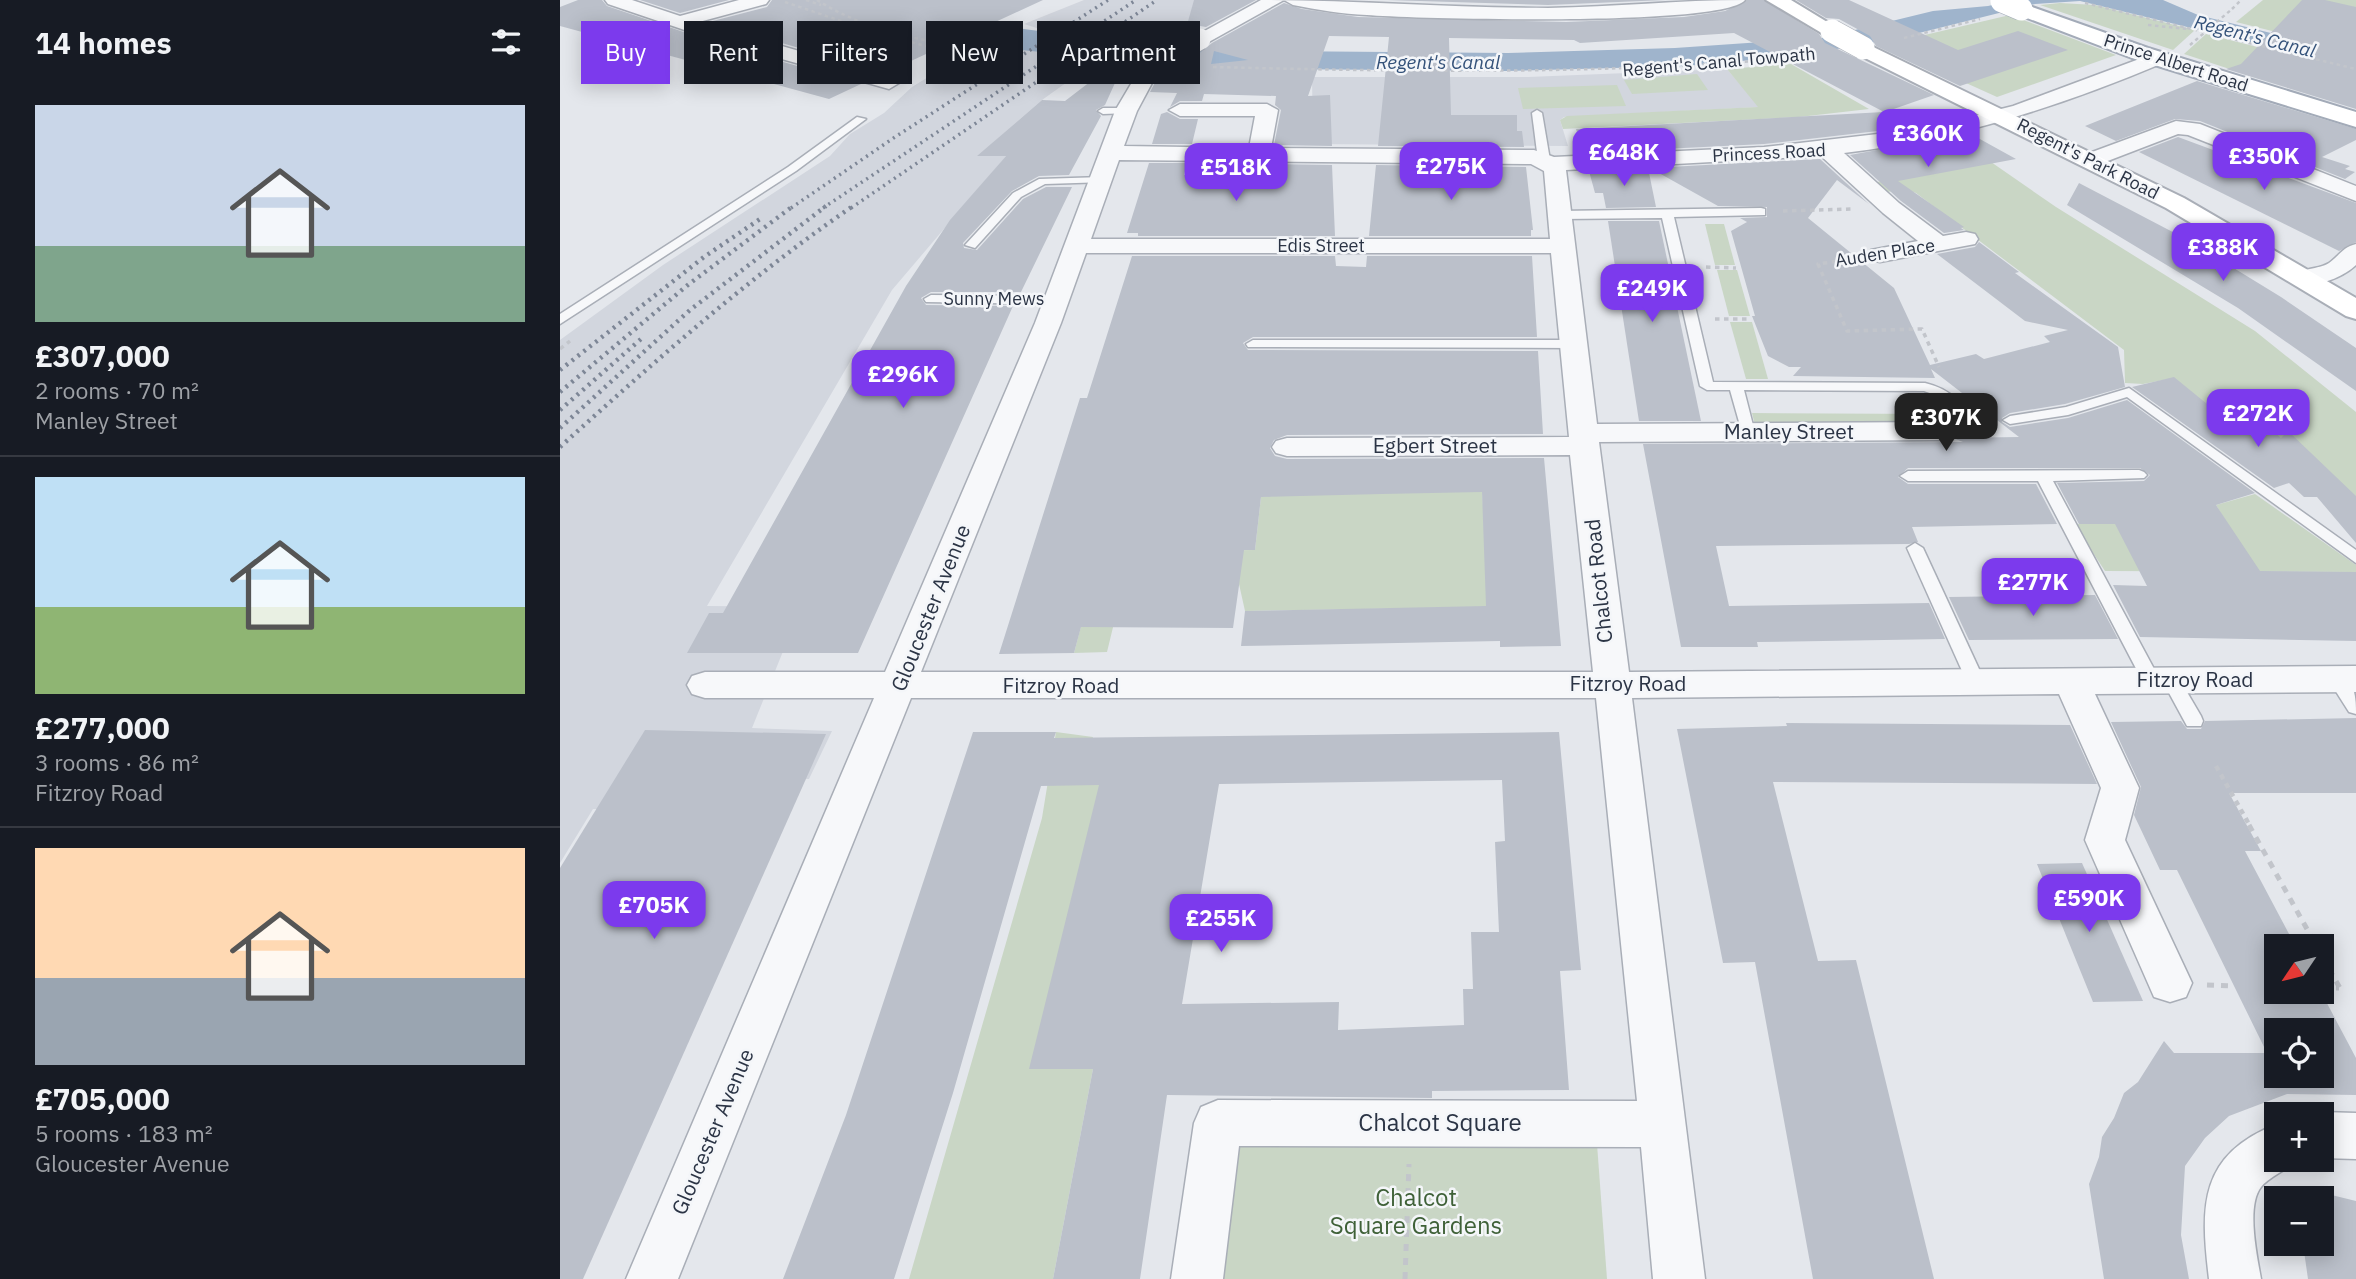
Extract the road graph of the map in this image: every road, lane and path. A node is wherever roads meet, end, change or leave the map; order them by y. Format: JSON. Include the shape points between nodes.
{"nodes":[{"id":1,"x":614,"y":0,"type":"edge"},
{"id":2,"x":760,"y":0,"type":"edge"},
{"id":3,"x":781,"y":0,"type":"edge"},
{"id":4,"x":806,"y":0,"type":"edge"},
{"id":5,"x":817,"y":0,"type":"edge"},
{"id":6,"x":1275,"y":0,"type":"edge"},
{"id":7,"x":1293,"y":0,"type":"edge"},
{"id":8,"x":1737,"y":0,"type":"edge"},
{"id":9,"x":1776,"y":0,"type":"edge"},
{"id":10,"x":2241,"y":0,"type":"edge"},
{"id":11,"x":2081,"y":2,"type":"dead end"},
{"id":12,"x":822,"y":5,"type":"junction"},
{"id":13,"x":2003,"y":7,"type":"edge"},
{"id":14,"x":682,"y":20,"type":"junction"},
{"id":15,"x":926,"y":38,"type":"edge"},
{"id":16,"x":1200,"y":39,"type":"edge"},
{"id":17,"x":1898,"y":39,"type":"dead end"},
{"id":18,"x":2190,"y":45,"type":"dead end"},
{"id":19,"x":926,"y":46,"type":"dead end"},
{"id":20,"x":1821,"y":54,"type":"dead end"},
{"id":21,"x":797,"y":57,"type":"edge"},
{"id":22,"x":2158,"y":58,"type":"junction"},
{"id":23,"x":1138,"y":65,"type":"joint"},
{"id":24,"x":1203,"y":66,"type":"dead end"},
{"id":25,"x":2356,"y":69,"type":"edge"},
{"id":26,"x":888,"y":84,"type":"edge"},
{"id":27,"x":1128,"y":84,"type":"edge"},
{"id":28,"x":1180,"y":110,"type":"dead end"},
{"id":29,"x":859,"y":111,"type":"joint"},
{"id":30,"x":1537,"y":113,"type":"dead end"},
{"id":31,"x":2003,"y":117,"type":"junction"},
{"id":32,"x":2356,"y":120,"type":"edge"},
{"id":33,"x":1828,"y":150,"type":"junction"},
{"id":34,"x":1113,"y":153,"type":"junction"},
{"id":35,"x":1259,"y":154,"type":"junction"},
{"id":36,"x":2092,"y":160,"type":"junction"},
{"id":37,"x":1548,"y":162,"type":"junction"},
{"id":38,"x":1103,"y":180,"type":"junction"},
{"id":39,"x":2356,"y":194,"type":"edge"},
{"id":40,"x":1891,"y":208,"type":"junction"},
{"id":41,"x":1761,"y":212,"type":"joint"},
{"id":42,"x":1667,"y":214,"type":"junction"},
{"id":43,"x":1561,"y":230,"type":"junction"},
{"id":44,"x":1966,"y":239,"type":"dead end"},
{"id":45,"x":1938,"y":244,"type":"junction"},
{"id":46,"x":971,"y":245,"type":"dead end"},
{"id":47,"x":1078,"y":246,"type":"junction"},
{"id":48,"x":2356,"y":251,"type":"edge"},
{"id":49,"x":1880,"y":255,"type":"joint"},
{"id":50,"x":2306,"y":278,"type":"junction"},
{"id":51,"x":931,"y":299,"type":"dead end"},
{"id":52,"x":1057,"y":300,"type":"junction"},
{"id":53,"x":2356,"y":310,"type":"edge"},
{"id":54,"x":1693,"y":319,"type":"junction"},
{"id":55,"x":1751,"y":319,"type":"dead end"},
{"id":56,"x":560,"y":320,"type":"edge"},
{"id":57,"x":1253,"y":344,"type":"dead end"},
{"id":58,"x":1572,"y":344,"type":"junction"},
{"id":59,"x":1736,"y":386,"type":"junction"},
{"id":60,"x":1954,"y":400,"type":"junction"},
{"id":61,"x":2010,"y":420,"type":"dead end"},
{"id":62,"x":1941,"y":431,"type":"joint"},
{"id":63,"x":1748,"y":433,"type":"junction"},
{"id":64,"x":1582,"y":440,"type":"junction"},
{"id":65,"x":1287,"y":447,"type":"dead end"},
{"id":66,"x":2139,"y":475,"type":"dead end"},
{"id":67,"x":1908,"y":476,"type":"dead end"},
{"id":68,"x":2043,"y":476,"type":"junction"},
{"id":69,"x":1916,"y":548,"type":"dead end"},
{"id":70,"x":2356,"y":558,"type":"edge"},
{"id":71,"x":2161,"y":680,"type":"junction"},
{"id":72,"x":2071,"y":681,"type":"junction"},
{"id":73,"x":1976,"y":682,"type":"junction"},
{"id":74,"x":705,"y":685,"type":"dead end"},
{"id":75,"x":1610,"y":685,"type":"junction"},
{"id":76,"x":900,"y":686,"type":"junction"},
{"id":77,"x":2350,"y":688,"type":"edge"},
{"id":78,"x":2194,"y":721,"type":"dead end"},
{"id":79,"x":2216,"y":766,"type":"dead end"},
{"id":80,"x":2309,"y":934,"type":"edge"},
{"id":81,"x":2334,"y":978,"type":"edge"},
{"id":82,"x":2170,"y":983,"type":"dead end"},
{"id":83,"x":2334,"y":988,"type":"edge"},
{"id":84,"x":1410,"y":1123,"type":"junction"},
{"id":85,"x":1663,"y":1124,"type":"junction"},
{"id":86,"x":2334,"y":1135,"type":"edge"},
{"id":87,"x":2356,"y":1136,"type":"edge"},
{"id":88,"x":2264,"y":1154,"type":"edge"},
{"id":89,"x":652,"y":1279,"type":"edge"},
{"id":90,"x":1197,"y":1279,"type":"edge"},
{"id":91,"x":1405,"y":1279,"type":"edge"},
{"id":92,"x":1679,"y":1279,"type":"edge"},
{"id":93,"x":2235,"y":1279,"type":"edge"}],
"edges":[{"from":1,"to":14,"type":"street"},
{"from":2,"to":14,"type":"street"},
{"from":3,"to":19,"type":"path"},
{"from":4,"to":12,"type":"path"},
{"from":5,"to":12,"type":"path"},
{"from":6,"to":16,"type":"street","bridge":true},
{"from":7,"to":8,"type":"street","via":[[1363,10],[1513,13],[1642,10]]},
{"from":9,"to":31,"type":"street","name":"Regent's Park Road","bridge":true},
{"from":10,"to":18,"type":"path","bridge":true},
{"from":11,"to":25,"type":"path"},
{"from":12,"to":15,"type":"path","via":[[890,31]]},
{"from":13,"to":17,"type":"path"},
{"from":13,"to":22,"type":"street","name":"Prince Albert Road"},
{"from":14,"to":21,"type":"street"},
{"from":20,"to":24,"type":"path","name":"Regent's Canal Towpath","via":[[1705,66],[1476,73]]},
{"from":22,"to":31,"type":"street","name":"Princess Road"},
{"from":22,"to":32,"type":"street","name":"Prince Albert Road"},
{"from":23,"to":23,"type":"path","bridge":true,"via":[[1110,60],[1104,67]]},
{"from":26,"to":29,"type":"street"},
{"from":27,"to":34,"type":"street","name":"Gloucester Avenue","via":[[1115,111]]},
{"from":28,"to":35,"type":"street","via":[[1267,110]]},
{"from":29,"to":56,"type":"lane","via":[[781,176]]},
{"from":30,"to":37,"type":"lane"},
{"from":31,"to":33,"type":"street","name":"Princess Road"},
{"from":31,"to":36,"type":"street","name":"Regent's Park Road"},
{"from":33,"to":37,"type":"street","name":"Princess Road"},
{"from":33,"to":40,"type":"street"},
{"from":34,"to":35,"type":"street","name":"Princess Road"},
{"from":34,"to":38,"type":"street","name":"Gloucester Avenue"},
{"from":35,"to":37,"type":"street","name":"Princess Road"},
{"from":36,"to":39,"type":"street","via":[[2176,127],[2192,129]]},
{"from":36,"to":50,"type":"street","name":"Regent's Park Road"},
{"from":37,"to":43,"type":"street","name":"Chalcot Road","via":[[1555,171]]},
{"from":38,"to":46,"type":"lane","via":[[1043,181],[1017,195]]},
{"from":38,"to":47,"type":"street","name":"Gloucester Avenue"},
{"from":40,"to":41,"type":"path"},
{"from":40,"to":45,"type":"street"},
{"from":41,"to":42,"type":"lane"},
{"from":42,"to":43,"type":"lane"},
{"from":42,"to":54,"type":"lane"},
{"from":43,"to":47,"type":"street","name":"Edis Street"},
{"from":43,"to":58,"type":"street","name":"Chalcot Road"},
{"from":44,"to":45,"type":"street","name":"Auden Place"},
{"from":45,"to":49,"type":"street","name":"Auden Place"},
{"from":47,"to":52,"type":"street","name":"Gloucester Avenue"},
{"from":48,"to":50,"type":"street","via":[[2337,269]]},
{"from":49,"to":60,"type":"path","name":"Auden Place","via":[[1818,264],[1847,331],[1922,329]]},
{"from":50,"to":53,"type":"street","name":"Regent's Park Road"},
{"from":51,"to":52,"type":"lane","name":"Sunny Mews"},
{"from":52,"to":76,"type":"street","name":"Gloucester Avenue"},
{"from":54,"to":55,"type":"path"},
{"from":54,"to":59,"type":"lane","via":[[1707,386]]},
{"from":57,"to":58,"type":"lane"},
{"from":58,"to":64,"type":"street","name":"Chalcot Road"},
{"from":59,"to":60,"type":"lane","via":[[1925,387]]},
{"from":59,"to":63,"type":"lane"},
{"from":60,"to":62,"type":"lane","name":"Manley Street","via":[[1966,431]]},
{"from":61,"to":70,"type":"lane","via":[[2068,411],[2129,392]]},
{"from":62,"to":63,"type":"street","name":"Manley Street"},
{"from":63,"to":64,"type":"street","name":"Manley Street"},
{"from":64,"to":65,"type":"street","name":"Egbert Street"},
{"from":64,"to":75,"type":"street","name":"Chalcot Road"},
{"from":66,"to":68,"type":"lane"},
{"from":67,"to":68,"type":"lane"},
{"from":68,"to":71,"type":"lane"},
{"from":69,"to":73,"type":"lane"},
{"from":71,"to":72,"type":"street","name":"Fitzroy Road"},
{"from":71,"to":77,"type":"street","name":"Fitzroy Road"},
{"from":71,"to":78,"type":"lane"},
{"from":72,"to":73,"type":"street","name":"Fitzroy Road"},
{"from":72,"to":82,"type":"street","via":[[2120,788],[2105,840]]},
{"from":73,"to":75,"type":"street","name":"Fitzroy Road"},
{"from":74,"to":76,"type":"street","name":"Fitzroy Road"},
{"from":75,"to":76,"type":"street","name":"Fitzroy Road"},
{"from":75,"to":85,"type":"street","name":"Chalcot Road"},
{"from":76,"to":89,"type":"street","name":"Gloucester Avenue"},
{"from":79,"to":80,"type":"path"},
{"from":81,"to":83,"type":"path","via":[[2340,988]]},
{"from":84,"to":85,"type":"street","name":"Chalcot Square"},
{"from":84,"to":90,"type":"street","name":"Chalcot Square","via":[[1218,1123]]},
{"from":84,"to":91,"type":"path"},
{"from":85,"to":92,"type":"street"},
{"from":86,"to":87,"type":"street"},
{"from":88,"to":93,"type":"street","via":[[2243,1168],[2231,1198],[2228,1219]]}]}
